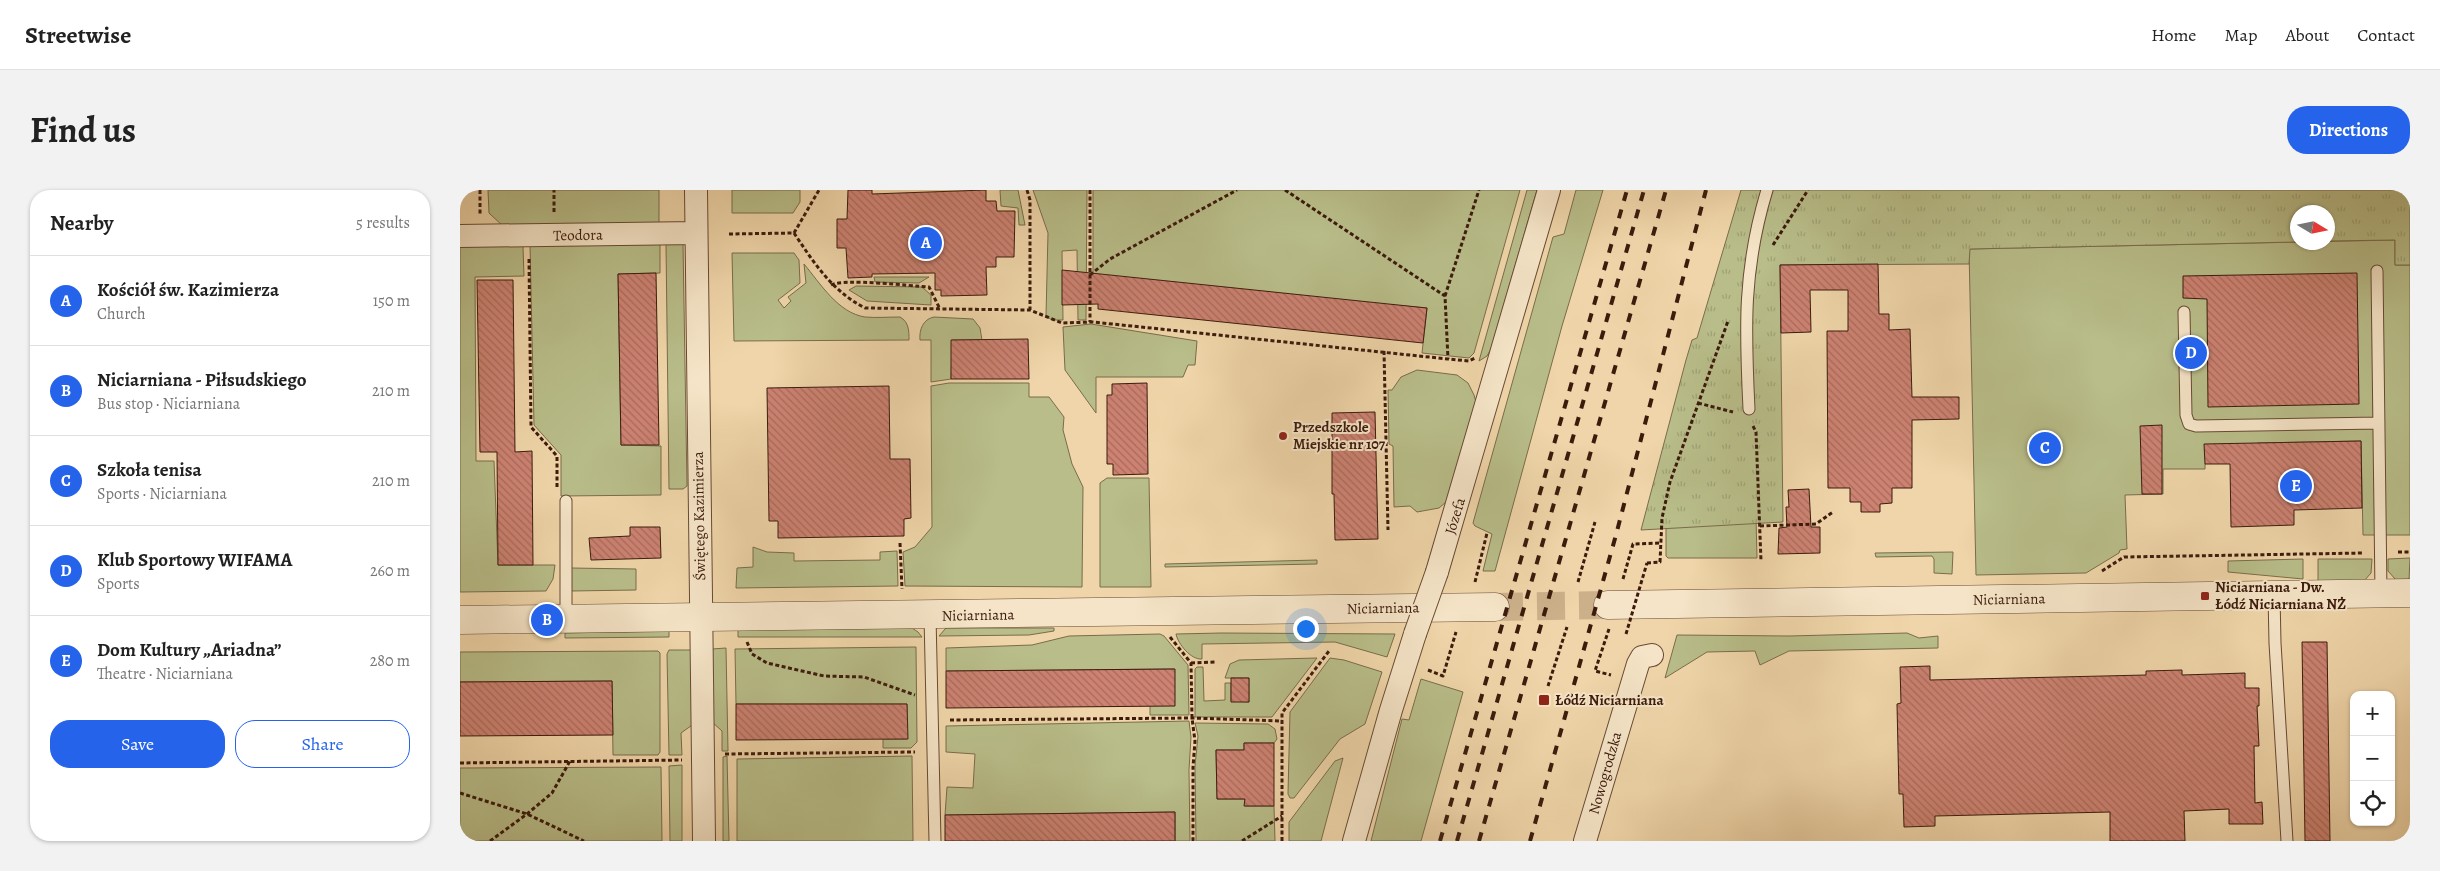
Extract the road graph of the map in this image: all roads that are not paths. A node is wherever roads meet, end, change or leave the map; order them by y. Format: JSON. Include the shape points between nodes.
{"nodes":[{"id":1,"x":696,"y":190,"type":"edge"},
{"id":2,"x":1549,"y":190,"type":"edge"},
{"id":3,"x":1767,"y":190,"type":"edge"},
{"id":4,"x":696,"y":233,"type":"junction"},
{"id":5,"x":460,"y":236,"type":"edge"},
{"id":6,"x":2377,"y":271,"type":"dead end"},
{"id":7,"x":2184,"y":312,"type":"dead end"},
{"id":8,"x":1749,"y":414,"type":"road end"},
{"id":9,"x":2379,"y":423,"type":"junction"},
{"id":10,"x":561,"y":498,"type":"road end"},
{"id":11,"x":2381,"y":593,"type":"junction"},
{"id":12,"x":2410,"y":593,"type":"edge"},
{"id":13,"x":2274,"y":595,"type":"junction"},
{"id":14,"x":1495,"y":606,"type":"tunnel mouth"},
{"id":15,"x":930,"y":616,"type":"junction"},
{"id":16,"x":1609,"y":616,"type":"tunnel mouth"},
{"id":17,"x":701,"y":618,"type":"junction"},
{"id":18,"x":460,"y":620,"type":"edge"},
{"id":19,"x":566,"y":620,"type":"junction"},
{"id":20,"x":1652,"y":654,"type":"dead end"},
{"id":21,"x":704,"y":841,"type":"edge"},
{"id":22,"x":934,"y":841,"type":"edge"},
{"id":23,"x":1354,"y":841,"type":"edge"},
{"id":24,"x":1585,"y":841,"type":"edge"},
{"id":25,"x":2287,"y":841,"type":"edge"}],
"edges":[{"from":1,"to":4,"type":"street","name":"Świętego Kazimierza"},
{"from":2,"to":23,"type":"street","name":"Józefa","bridge":true},
{"from":3,"to":8,"type":"lane","via":[[1747,287]]},
{"from":4,"to":5,"type":"street","name":"Teodora"},
{"from":4,"to":17,"type":"street","name":"Świętego Kazimierza"},
{"from":6,"to":9,"type":"lane"},
{"from":7,"to":9,"type":"lane","via":[[2186,415],[2189,424]]},
{"from":9,"to":11,"type":"lane"},
{"from":10,"to":19,"type":"lane"},
{"from":11,"to":12,"type":"street","name":"Niciarniana"},
{"from":11,"to":13,"type":"street","name":"Niciarniana"},
{"from":13,"to":16,"type":"street","name":"Niciarniana"},
{"from":13,"to":25,"type":"lane","via":[[2274,643]]},
{"from":14,"to":15,"type":"street","name":"Niciarniana"},
{"from":15,"to":17,"type":"street","name":"Niciarniana"},
{"from":15,"to":22,"type":"lane"},
{"from":17,"to":19,"type":"street","name":"Niciarniana"},
{"from":17,"to":21,"type":"street","name":"Świętego Kazimierza"},
{"from":18,"to":19,"type":"street","name":"Niciarniana"},
{"from":20,"to":24,"type":"street","name":"Nowogrodzka","via":[[1642,657],[1638,664]]}]}
